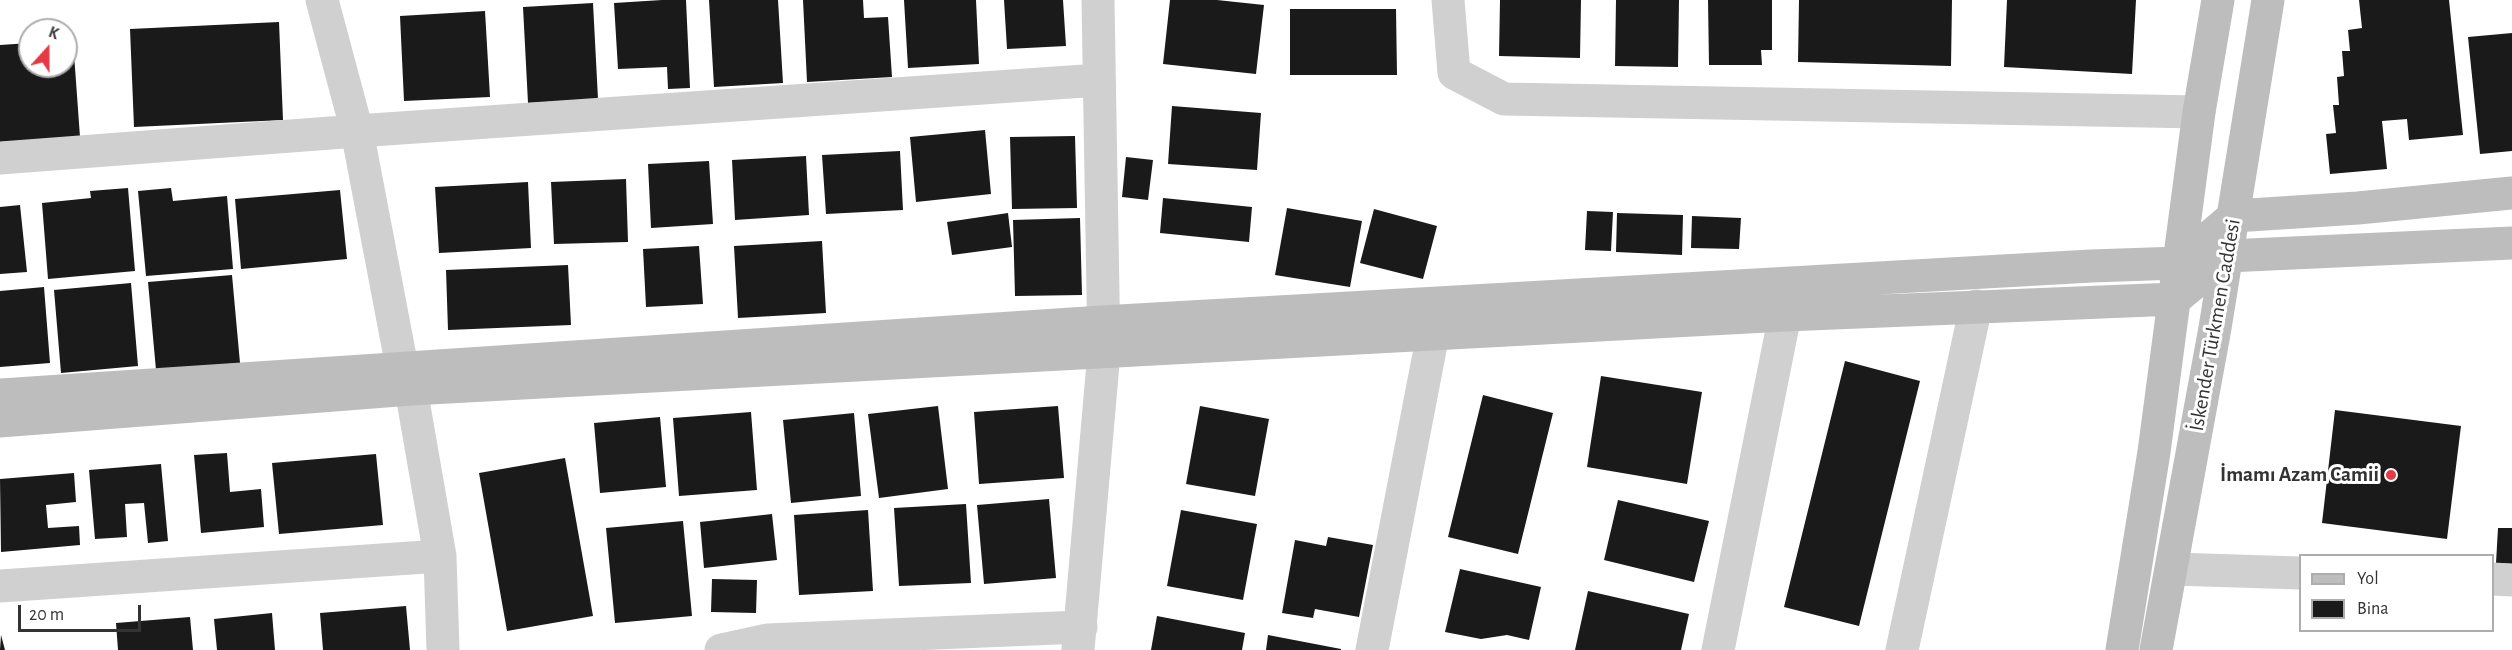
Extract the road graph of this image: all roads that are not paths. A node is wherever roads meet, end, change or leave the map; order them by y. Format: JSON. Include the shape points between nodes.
{"nodes":[{"id":1,"x":322,"y":0,"type":"edge"},
{"id":2,"x":1098,"y":0,"type":"edge"},
{"id":3,"x":1448,"y":0,"type":"edge"},
{"id":4,"x":2218,"y":0,"type":"edge"},
{"id":5,"x":2268,"y":0,"type":"edge"},
{"id":6,"x":1099,"y":80,"type":"junction"},
{"id":7,"x":2199,"y":112,"type":"junction"},
{"id":8,"x":357,"y":131,"type":"junction"},
{"id":9,"x":0,"y":158,"type":"edge"},
{"id":10,"x":2512,"y":193,"type":"edge"},
{"id":11,"x":2234,"y":216,"type":"junction"},
{"id":12,"x":2512,"y":243,"type":"edge"},
{"id":13,"x":2227,"y":256,"type":"junction"},
{"id":14,"x":2179,"y":263,"type":"junction"},
{"id":15,"x":2175,"y":299,"type":"junction"},
{"id":16,"x":1976,"y":306,"type":"junction"},
{"id":17,"x":1785,"y":315,"type":"junction"},
{"id":18,"x":1432,"y":333,"type":"junction"},
{"id":19,"x":1103,"y":337,"type":"junction"},
{"id":20,"x":406,"y":378,"type":"junction"},
{"id":21,"x":0,"y":395,"type":"edge"},
{"id":22,"x":0,"y":421,"type":"edge"},
{"id":23,"x":440,"y":556,"type":"junction"},
{"id":24,"x":2173,"y":570,"type":"junction"},
{"id":25,"x":2299,"y":573,"type":"edge"},
{"id":26,"x":2494,"y":579,"type":"edge"},
{"id":27,"x":2512,"y":580,"type":"edge"},
{"id":28,"x":0,"y":586,"type":"edge"},
{"id":29,"x":1080,"y":639,"type":"edge"},
{"id":30,"x":443,"y":650,"type":"edge"},
{"id":31,"x":721,"y":650,"type":"edge"},
{"id":32,"x":1372,"y":650,"type":"edge"},
{"id":33,"x":1718,"y":650,"type":"edge"},
{"id":34,"x":1902,"y":650,"type":"edge"},
{"id":35,"x":2122,"y":650,"type":"edge"},
{"id":36,"x":2157,"y":650,"type":"edge"}],
"edges":[{"from":1,"to":8,"type":"street"},
{"from":2,"to":6,"type":"street"},
{"from":3,"to":7,"type":"street","via":[[1454,73],[1504,99]]},
{"from":4,"to":7,"type":"street"},
{"from":5,"to":11,"type":"street","name":"İskender Türkmen Caddesi"},
{"from":6,"to":8,"type":"street"},
{"from":6,"to":19,"type":"street"},
{"from":7,"to":14,"type":"street"},
{"from":8,"to":9,"type":"street"},
{"from":8,"to":20,"type":"street"},
{"from":10,"to":11,"type":"street"},
{"from":11,"to":13,"type":"street","name":"İskender Türkmen Caddesi"},
{"from":11,"to":14,"type":"street"},
{"from":12,"to":13,"type":"street"},
{"from":13,"to":15,"type":"street"},
{"from":13,"to":24,"type":"street","name":"İskender Türkmen Caddesi"},
{"from":14,"to":15,"type":"street"},
{"from":14,"to":19,"type":"street","via":[[2091,266]]},
{"from":15,"to":16,"type":"street"},
{"from":15,"to":35,"type":"street"},
{"from":16,"to":17,"type":"street"},
{"from":16,"to":34,"type":"street"},
{"from":17,"to":18,"type":"street"},
{"from":17,"to":33,"type":"street"},
{"from":18,"to":19,"type":"street"},
{"from":18,"to":32,"type":"street"},
{"from":19,"to":20,"type":"street"},
{"from":19,"to":29,"type":"street"},
{"from":20,"to":21,"type":"street"},
{"from":20,"to":22,"type":"street"},
{"from":20,"to":23,"type":"street"},
{"from":23,"to":28,"type":"street"},
{"from":23,"to":30,"type":"street"},
{"from":24,"to":25,"type":"street"},
{"from":24,"to":36,"type":"street","name":"İskender Türkmen Caddesi"},
{"from":26,"to":27,"type":"street"},
{"from":29,"to":31,"type":"street","via":[[767,640]]}]}
